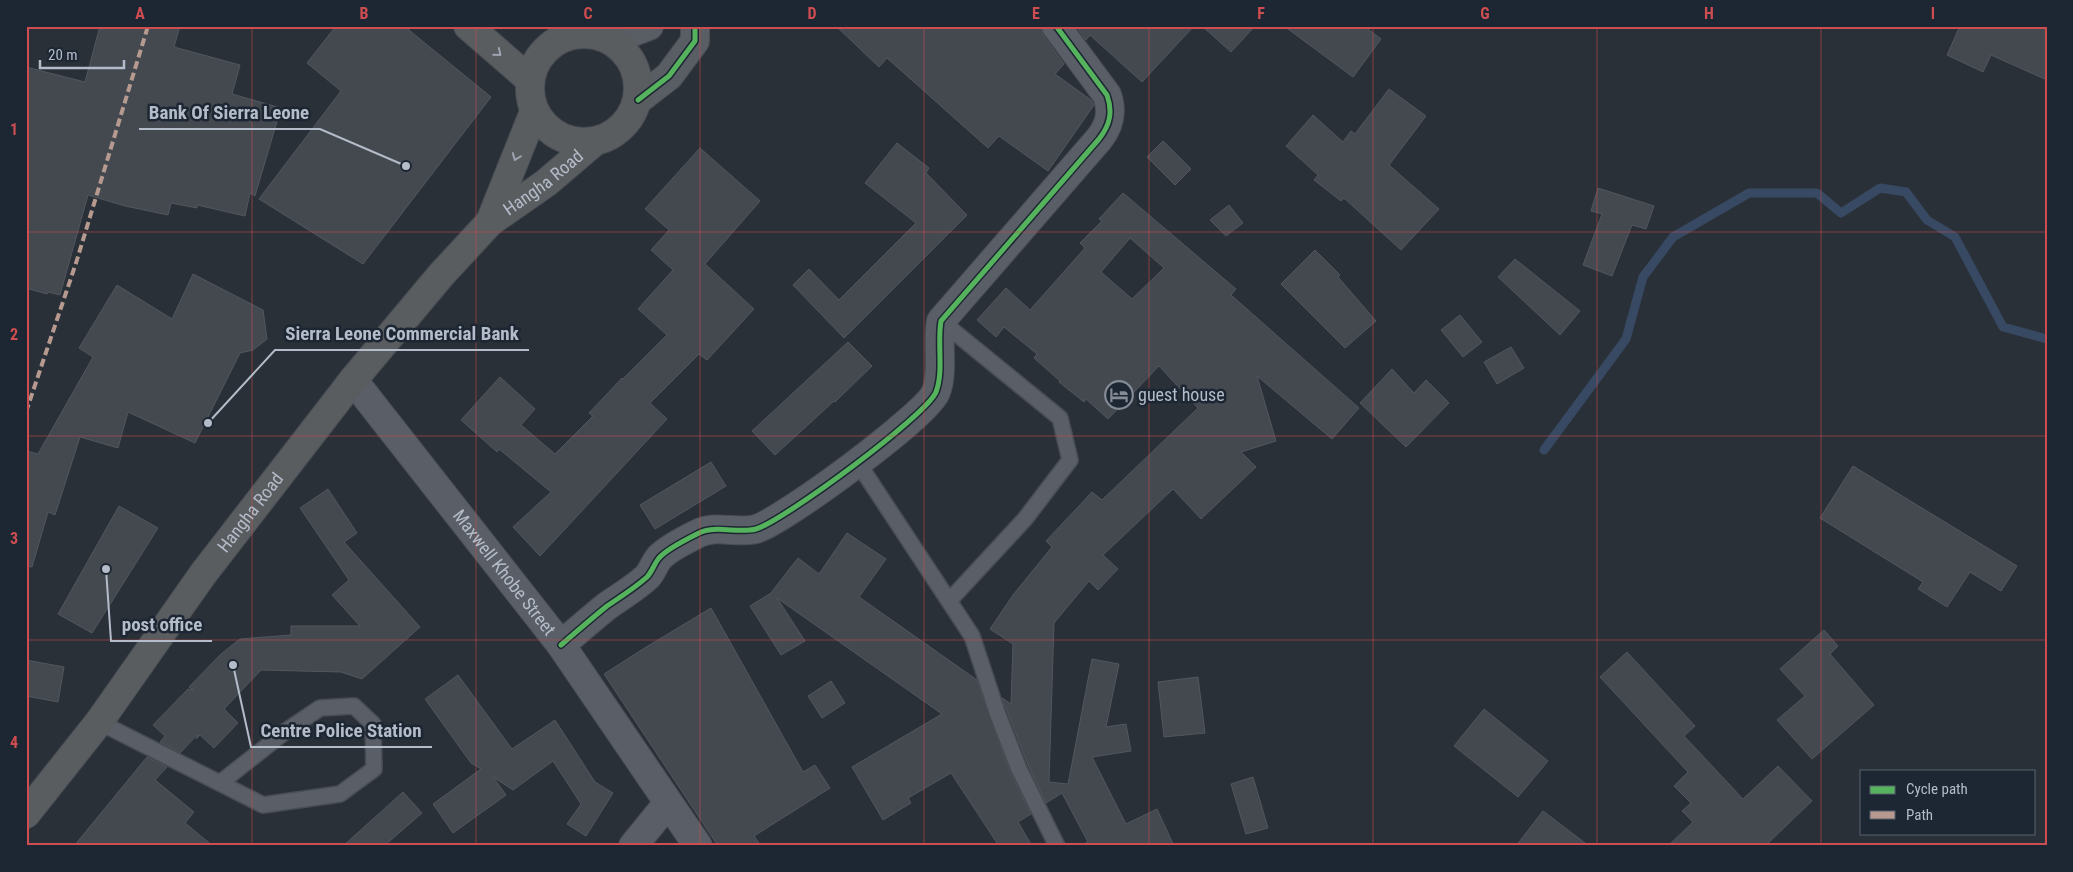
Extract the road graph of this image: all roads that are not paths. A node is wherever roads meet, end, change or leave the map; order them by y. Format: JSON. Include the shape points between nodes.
{"nodes":[{"id":1,"x":468,"y":26,"type":"edge"},
{"id":2,"x":649,"y":26,"type":"edge"},
{"id":3,"x":695,"y":26,"type":"edge"},
{"id":4,"x":1056,"y":26,"type":"edge"},
{"id":5,"x":573,"y":30,"type":"edge"},
{"id":6,"x":612,"y":40,"type":"junction"},
{"id":7,"x":529,"y":79,"type":"junction"},
{"id":8,"x":638,"y":100,"type":"junction"},
{"id":9,"x":534,"y":112,"type":"junction"},
{"id":10,"x":594,"y":142,"type":"junction"},
{"id":11,"x":490,"y":222,"type":"junction"},
{"id":12,"x":940,"y":321,"type":"junction"},
{"id":13,"x":353,"y":380,"type":"junction"},
{"id":14,"x":858,"y":463,"type":"junction"},
{"id":15,"x":949,"y":601,"type":"junction"},
{"id":16,"x":561,"y":645,"type":"junction"},
{"id":17,"x":99,"y":722,"type":"junction"},
{"id":18,"x":220,"y":783,"type":"junction"},
{"id":19,"x":668,"y":802,"type":"junction"},
{"id":20,"x":26,"y":814,"type":"edge"},
{"id":21,"x":633,"y":846,"type":"edge"},
{"id":22,"x":698,"y":846,"type":"edge"},
{"id":23,"x":1057,"y":846,"type":"edge"}],
"edges":[{"from":1,"to":7,"type":"highway","one_way":true},
{"from":2,"to":6,"type":"street"},
{"from":3,"to":8,"type":"street","via":[[695,41],[669,76]]},
{"from":4,"to":12,"type":"street","via":[[1107,95],[1111,106],[1106,130]]},
{"from":5,"to":6,"type":"highway"},
{"from":5,"to":7,"type":"highway","via":[[540,55]]},
{"from":6,"to":8,"type":"highway","via":[[628,56],[638,77]]},
{"from":7,"to":9,"type":"highway","via":[[529,96]]},
{"from":8,"to":10,"type":"highway","via":[[630,118],[616,132]]},
{"from":9,"to":10,"type":"highway","via":[[549,131],[570,141]]},
{"from":9,"to":11,"type":"highway","name":"Hangha Road","one_way":true},
{"from":10,"to":11,"type":"highway","name":"Hangha Road","via":[[546,183]]},
{"from":11,"to":13,"type":"highway","name":"Hangha Road"},
{"from":12,"to":14,"type":"street","via":[[939,375],[935,393]]},
{"from":12,"to":15,"type":"lane","via":[[1060,418],[1070,460],[1026,519]]},
{"from":13,"to":16,"type":"street","name":"Maxwell Khobe Street"},
{"from":13,"to":17,"type":"highway","name":"Hangha Road","via":[[203,574]]},
{"from":14,"to":15,"type":"lane"},
{"from":14,"to":16,"type":"street","via":[[776,521],[738,531],[716,529],[699,532],[660,557],[648,577]]},
{"from":15,"to":23,"type":"lane","via":[[972,636],[1019,769]]},
{"from":16,"to":19,"type":"street","name":"Maxwell Khobe Street"},
{"from":17,"to":18,"type":"lane"},
{"from":17,"to":20,"type":"highway","name":"Hangha Road"},
{"from":18,"to":18,"type":"lane","via":[[263,805],[340,794],[374,768],[373,724],[354,706],[320,708]]},
{"from":19,"to":21,"type":"street"},
{"from":19,"to":22,"type":"street","name":"Maxwell Khobe Street"}]}
